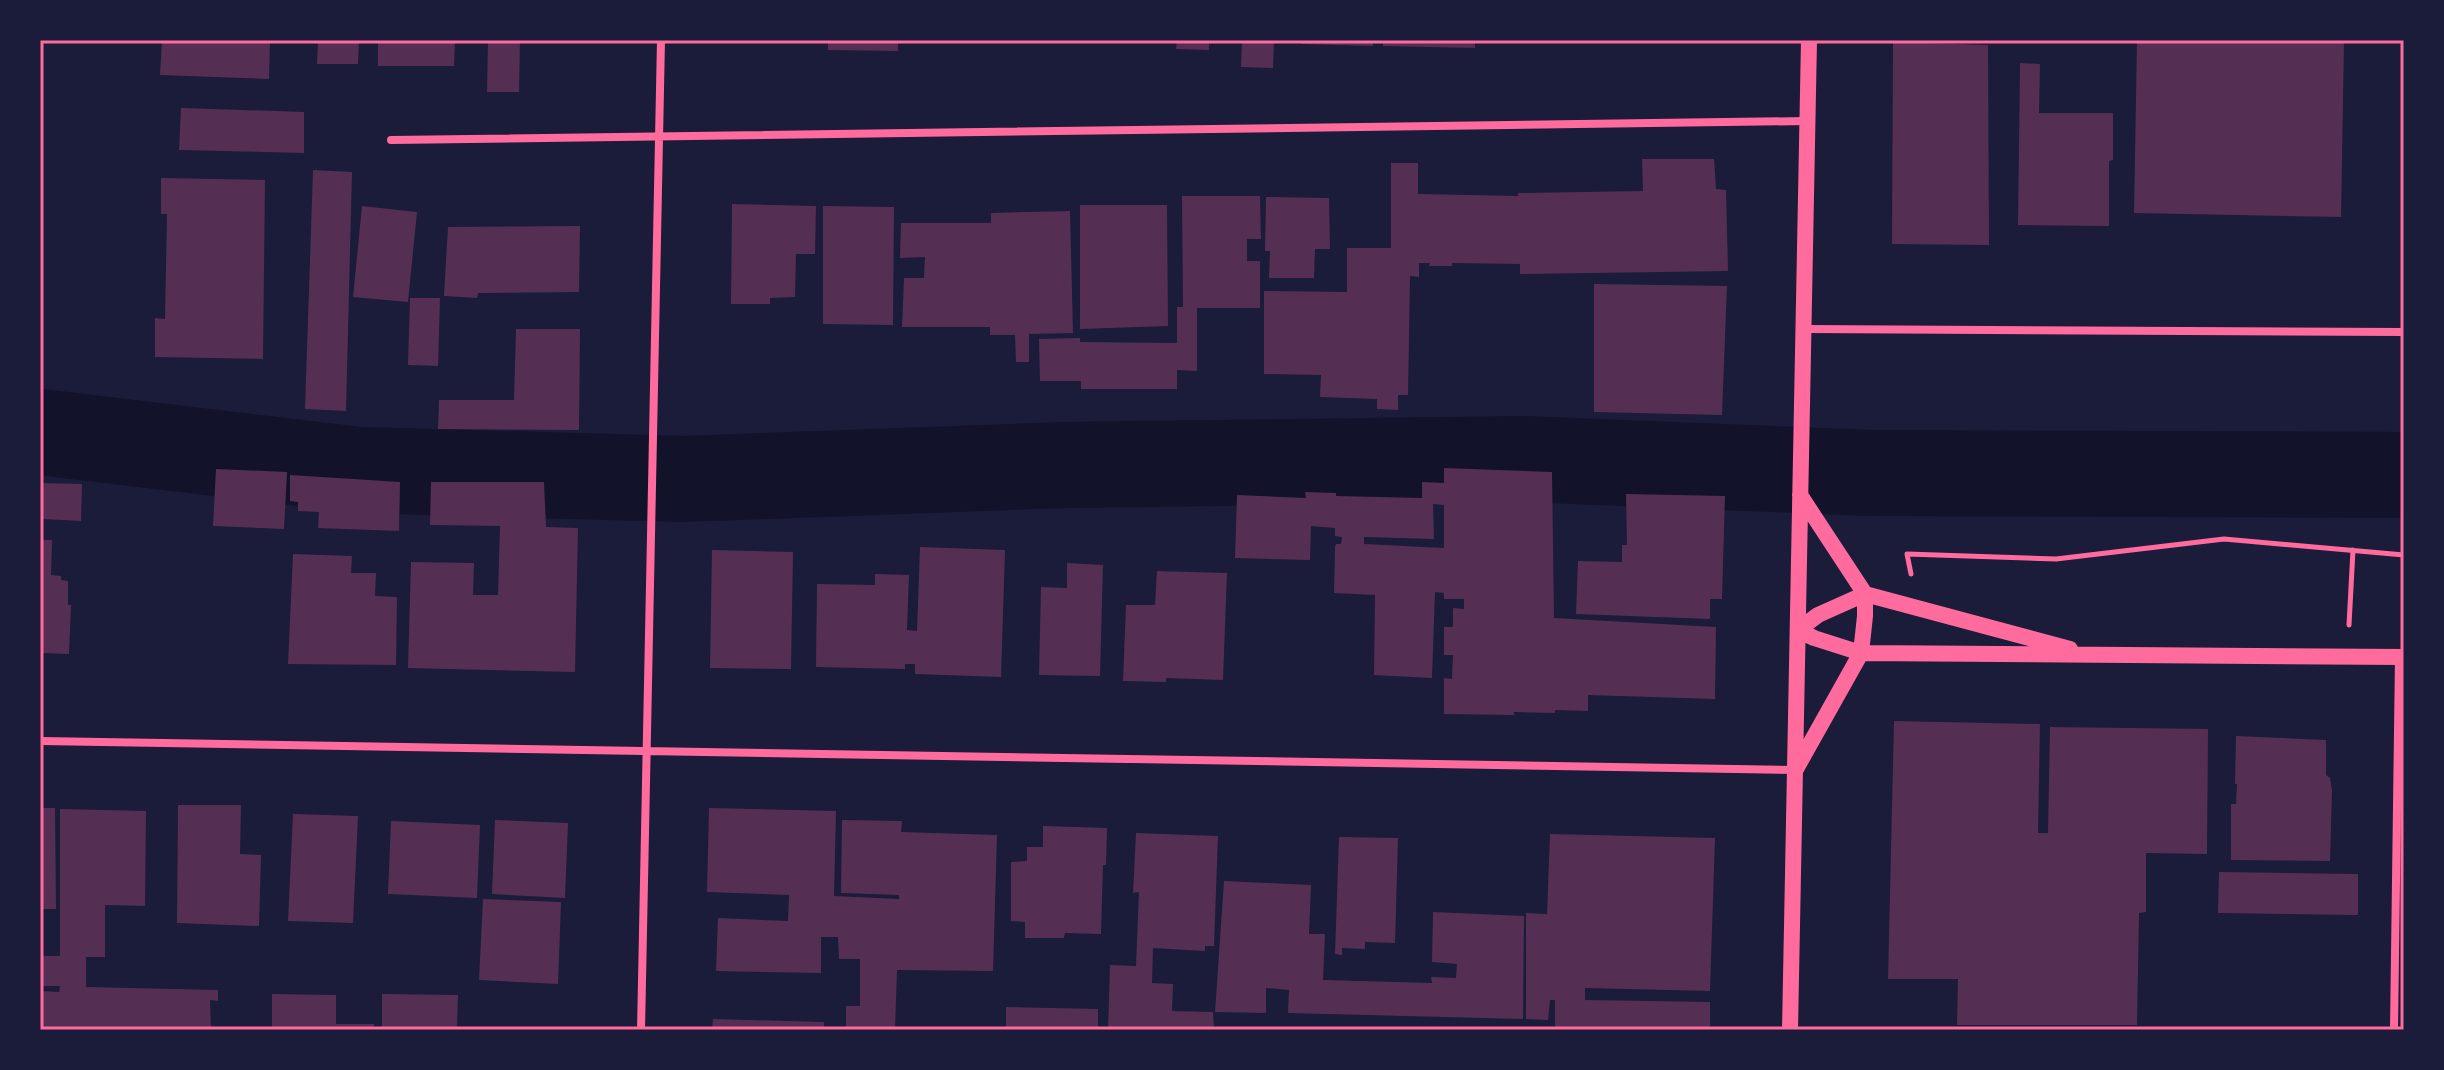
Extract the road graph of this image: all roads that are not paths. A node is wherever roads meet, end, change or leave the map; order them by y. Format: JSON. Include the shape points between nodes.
{"nodes":[{"id":1,"x":661,"y":40,"type":"edge"},
{"id":2,"x":1809,"y":40,"type":"edge"},
{"id":3,"x":1807,"y":121,"type":"junction"},
{"id":4,"x":659,"y":136,"type":"junction"},
{"id":5,"x":391,"y":140,"type":"dead end"},
{"id":6,"x":1803,"y":329,"type":"junction"},
{"id":7,"x":2404,"y":332,"type":"edge"},
{"id":8,"x":1800,"y":495,"type":"junction"},
{"id":9,"x":1865,"y":594,"type":"junction"},
{"id":10,"x":1798,"y":630,"type":"junction"},
{"id":11,"x":1861,"y":653,"type":"junction"},
{"id":12,"x":2091,"y":654,"type":"junction"},
{"id":13,"x":2401,"y":657,"type":"edge"},
{"id":14,"x":40,"y":741,"type":"edge"},
{"id":15,"x":647,"y":751,"type":"junction"},
{"id":16,"x":1795,"y":770,"type":"junction"},
{"id":17,"x":641,"y":1030,"type":"edge"},
{"id":18,"x":1790,"y":1030,"type":"edge"},
{"id":19,"x":2394,"y":1030,"type":"edge"}],
"edges":[{"from":1,"to":4,"type":"street"},
{"from":2,"to":3,"type":"main road"},
{"from":3,"to":4,"type":"street"},
{"from":3,"to":6,"type":"main road"},
{"from":4,"to":5,"type":"street"},
{"from":4,"to":15,"type":"street"},
{"from":6,"to":7,"type":"street"},
{"from":6,"to":8,"type":"main road"},
{"from":8,"to":9,"type":"main road"},
{"from":8,"to":10,"type":"main road"},
{"from":9,"to":10,"type":"main road"},
{"from":9,"to":11,"type":"main road"},
{"from":9,"to":12,"type":"main road"},
{"from":10,"to":11,"type":"main road"},
{"from":10,"to":16,"type":"main road"},
{"from":11,"to":12,"type":"main road"},
{"from":11,"to":16,"type":"main road"},
{"from":12,"to":13,"type":"main road"},
{"from":13,"to":19,"type":"street"},
{"from":14,"to":15,"type":"street"},
{"from":15,"to":16,"type":"street"},
{"from":15,"to":17,"type":"street"},
{"from":16,"to":18,"type":"main road"}]}
